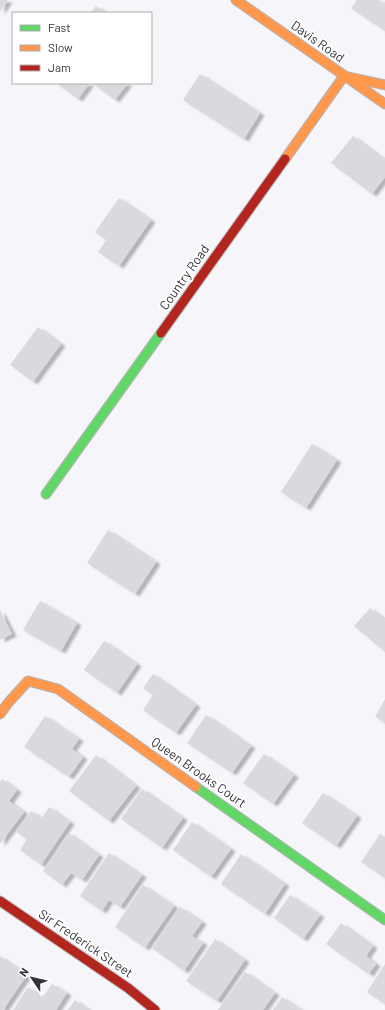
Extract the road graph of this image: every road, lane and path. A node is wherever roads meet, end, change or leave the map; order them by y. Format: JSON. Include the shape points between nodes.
{"nodes":[{"id":1,"x":236,"y":0,"type":"edge"},
{"id":2,"x":344,"y":76,"type":"junction"},
{"id":3,"x":385,"y":85,"type":"edge"},
{"id":4,"x":385,"y":104,"type":"edge"},
{"id":5,"x":46,"y":494,"type":"dead end"},
{"id":6,"x":0,"y":714,"type":"edge"},
{"id":7,"x":0,"y":901,"type":"edge"},
{"id":8,"x":385,"y":920,"type":"edge"},
{"id":9,"x":155,"y":1010,"type":"edge"}],
"edges":[{"from":1,"to":2,"type":"street","name":"Davis Road"},
{"from":2,"to":3,"type":"street"},
{"from":2,"to":4,"type":"street","name":"Davis Road"},
{"from":2,"to":5,"type":"street","name":"Country Road"},
{"from":6,"to":8,"type":"street","name":"Queen Brooks Court","via":[[28,681],[58,689]]},
{"from":7,"to":9,"type":"street","name":"Sir Frederick Street","via":[[128,988]]}]}
